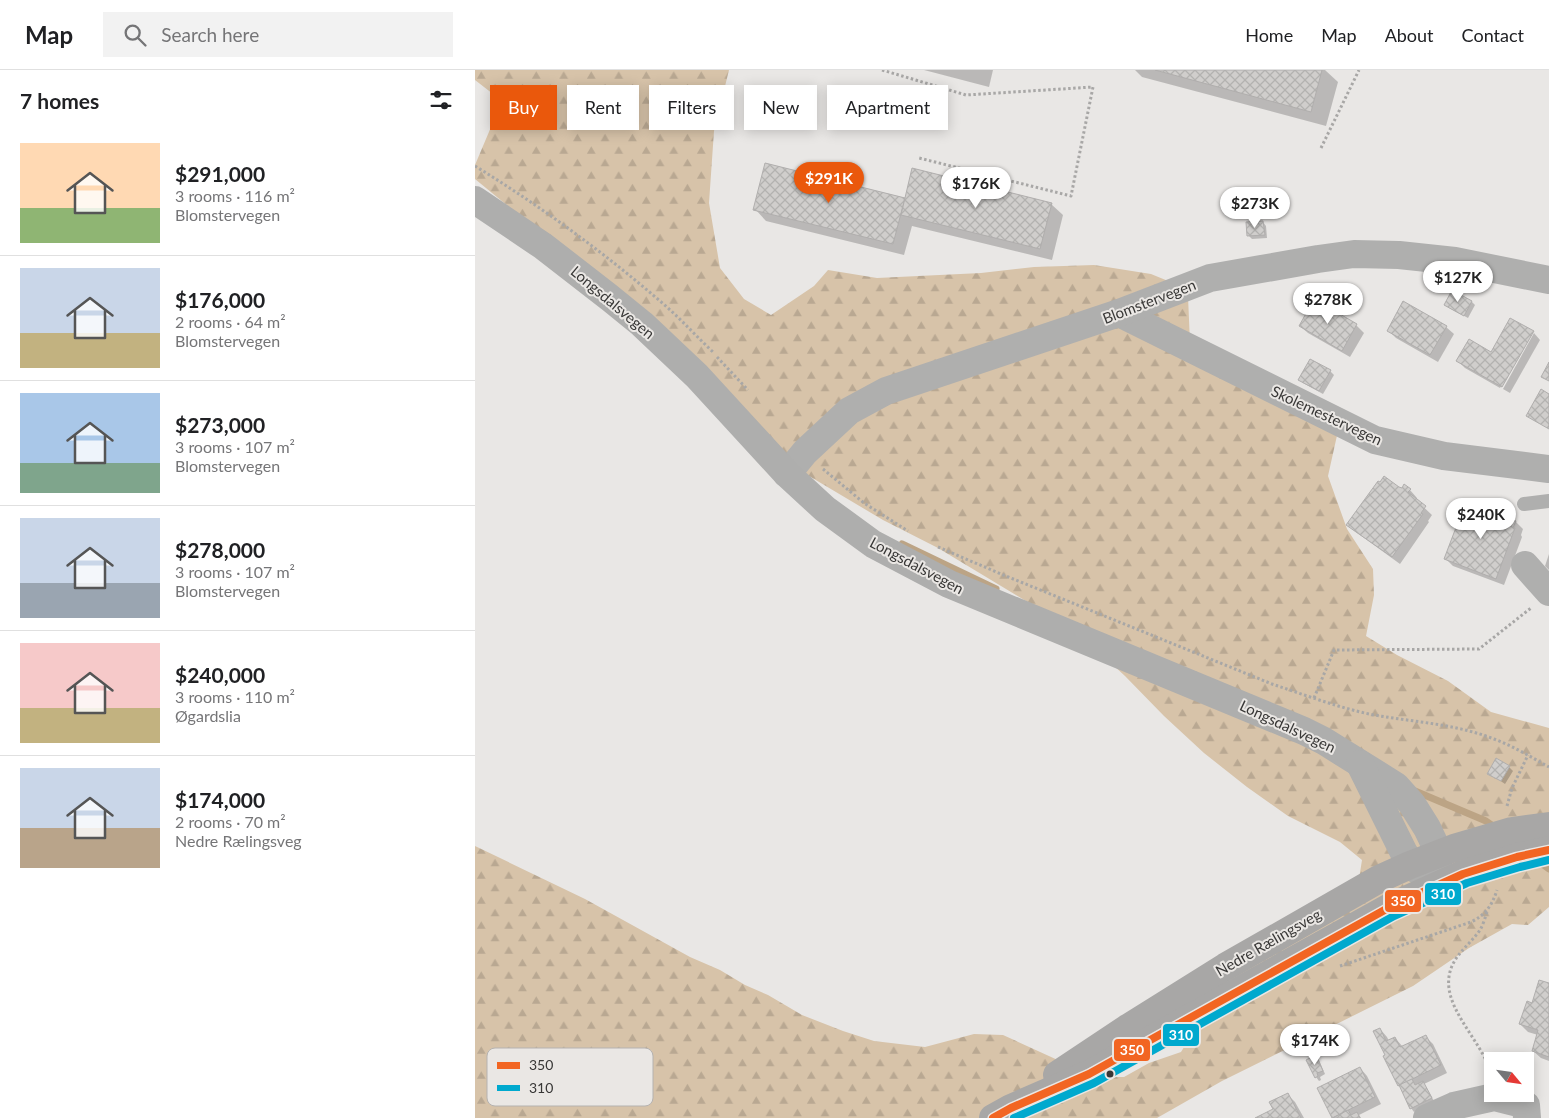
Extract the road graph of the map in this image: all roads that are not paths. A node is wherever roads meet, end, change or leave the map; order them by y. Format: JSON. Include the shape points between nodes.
{"nodes":[{"id":1,"x":475,"y":200,"type":"edge"},
{"id":2,"x":1549,"y":280,"type":"edge"},
{"id":3,"x":1119,"y":313,"type":"junction"},
{"id":4,"x":1549,"y":469,"type":"edge"},
{"id":5,"x":787,"y":474,"type":"junction"},
{"id":6,"x":1549,"y":502,"type":"edge"},
{"id":7,"x":1524,"y":504,"type":"dead end"},
{"id":8,"x":1525,"y":565,"type":"dead end"},
{"id":9,"x":1542,"y":598,"type":"edge"},
{"id":10,"x":1360,"y":764,"type":"junction"},
{"id":11,"x":1549,"y":826,"type":"edge"},
{"id":12,"x":1549,"y":850,"type":"edge"},
{"id":13,"x":1439,"y":853,"type":"junction"},
{"id":14,"x":1410,"y":865,"type":"junction"},
{"id":15,"x":1437,"y":884,"type":"junction"},
{"id":16,"x":1526,"y":1111,"type":"edge"},
{"id":17,"x":1002,"y":1113,"type":"edge"},
{"id":18,"x":1427,"y":1118,"type":"edge"}],
"edges":[{"from":1,"to":5,"type":"main road","name":"Longsdalsvegen","via":[[543,246],[642,324],[697,376]]},
{"from":2,"to":3,"type":"street","name":"Blomstervegen","via":[[1455,261],[1354,254],[1210,278]]},
{"from":3,"to":4,"type":"street","name":"Skolemestervegen","via":[[1375,440],[1444,456]]},
{"from":3,"to":5,"type":"street","name":"Blomstervegen","via":[[886,391],[849,411],[805,452]]},
{"from":5,"to":10,"type":"main road","name":"Longsdalsvegen","via":[[825,509],[873,544],[923,571],[1304,730]]},
{"from":6,"to":7,"type":"lane"},
{"from":8,"to":9,"type":"street"},
{"from":10,"to":13,"type":"main road","name":"Longsdalsvegen","via":[[1396,786],[1413,804]]},
{"from":10,"to":14,"type":"main road"},
{"from":11,"to":13,"type":"main road","name":"Nedre Rælingsveg","via":[[1512,831]]},
{"from":12,"to":15,"type":"main road","name":"Nedre Rælingsveg","via":[[1491,864]]},
{"from":13,"to":14,"type":"main road","name":"Nedre Rælingsveg"},
{"from":13,"to":15,"type":"main road","name":"Longsdalsvegen"},
{"from":14,"to":15,"type":"main road"},
{"from":14,"to":17,"type":"main road","name":"Nedre Rælingsveg","via":[[1217,972],[1081,1057]]},
{"from":15,"to":17,"type":"main road","name":"Nedre Rælingsveg","via":[[1089,1074]]},
{"from":16,"to":18,"type":"street","via":[[1494,1097],[1454,1106]]}]}
